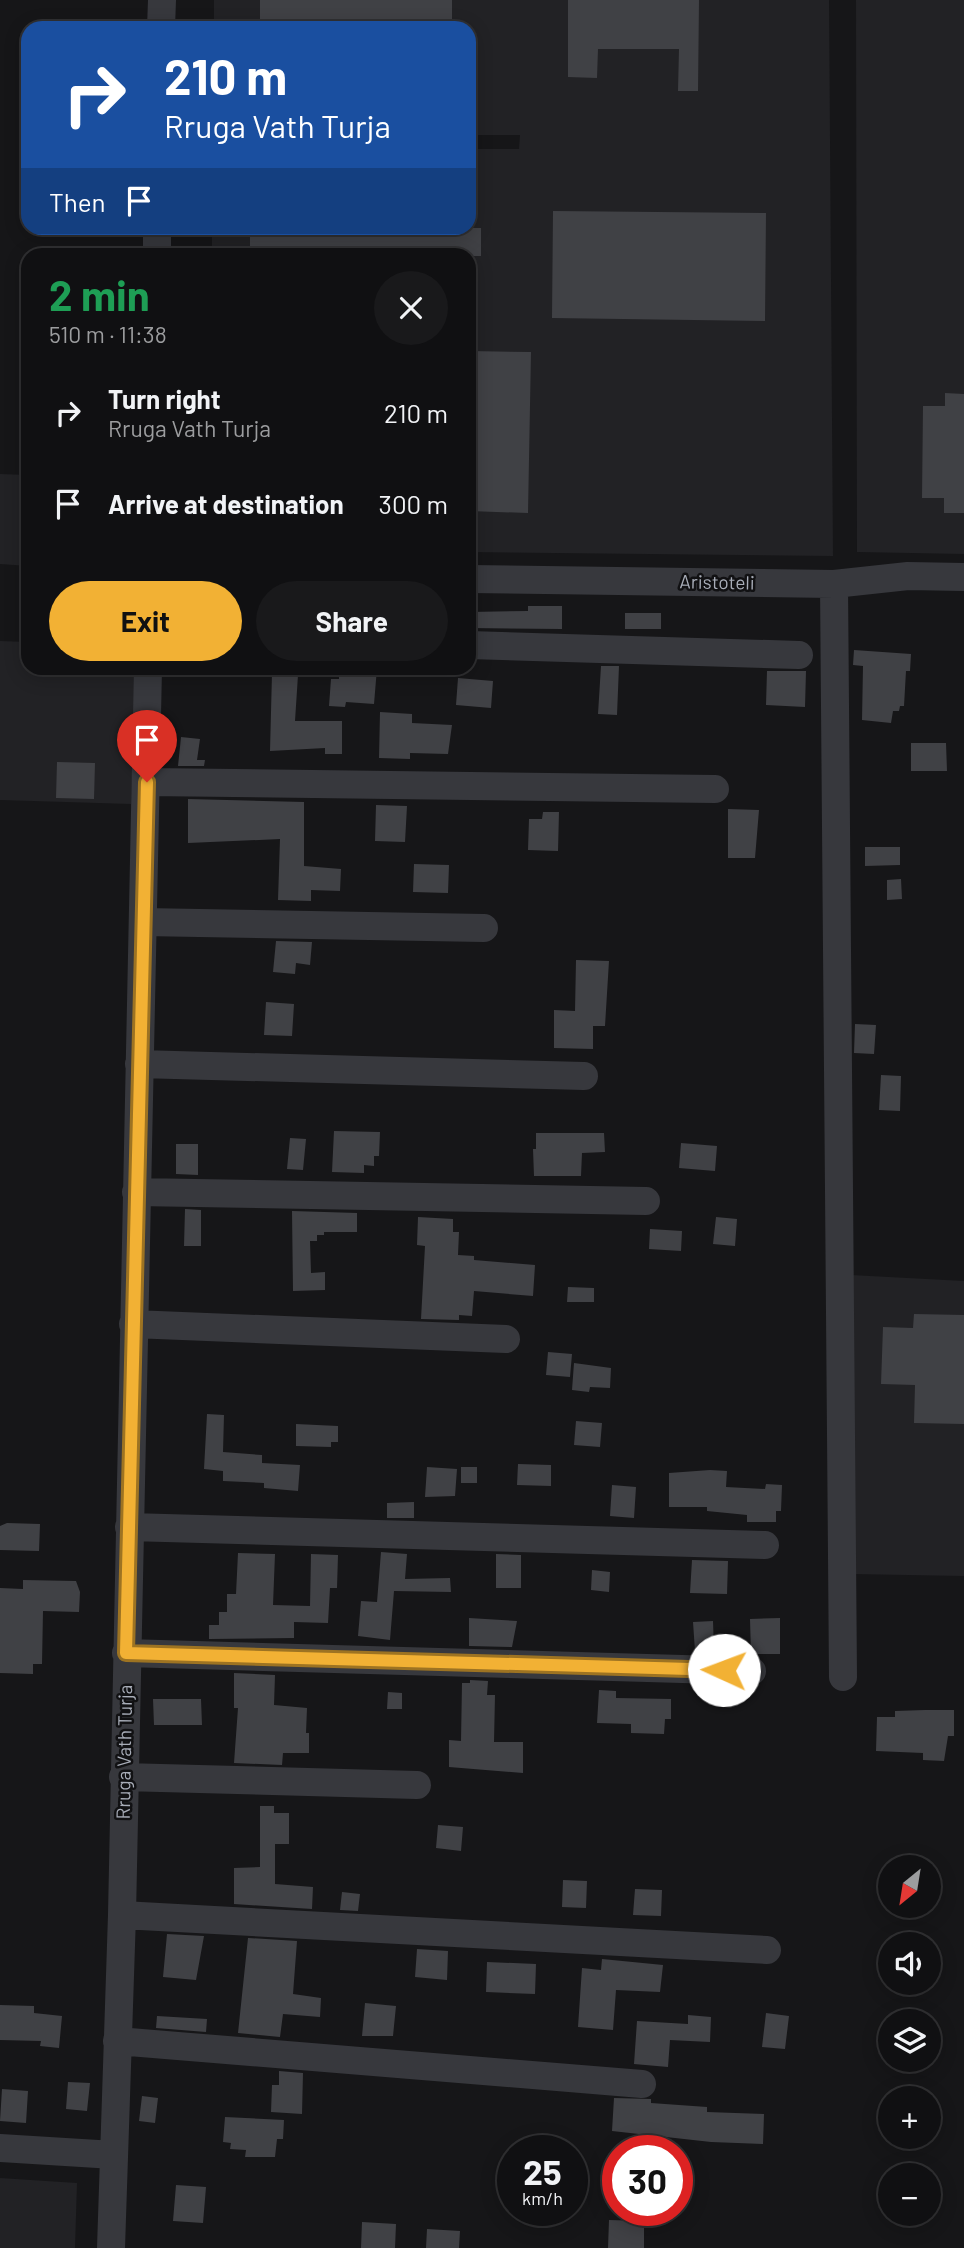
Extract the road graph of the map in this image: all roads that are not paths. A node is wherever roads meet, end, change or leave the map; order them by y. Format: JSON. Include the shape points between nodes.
{"nodes":[{"id":1,"x":162,"y":0,"type":"edge"},
{"id":2,"x":161,"y":21,"type":"edge"},
{"id":3,"x":964,"y":577,"type":"edge"},
{"id":4,"x":476,"y":579,"type":"edge"},
{"id":5,"x":834,"y":584,"type":"junction"},
{"id":6,"x":476,"y":645,"type":"edge"},
{"id":7,"x":799,"y":655,"type":"dead end"},
{"id":8,"x":148,"y":675,"type":"edge"},
{"id":9,"x":147,"y":782,"type":"junction"},
{"id":10,"x":715,"y":789,"type":"dead end"},
{"id":11,"x":144,"y":922,"type":"junction"},
{"id":12,"x":484,"y":928,"type":"dead end"},
{"id":13,"x":139,"y":1064,"type":"junction"},
{"id":14,"x":584,"y":1076,"type":"dead end"},
{"id":15,"x":136,"y":1192,"type":"junction"},
{"id":16,"x":646,"y":1201,"type":"dead end"},
{"id":17,"x":133,"y":1324,"type":"junction"},
{"id":18,"x":506,"y":1339,"type":"dead end"},
{"id":19,"x":129,"y":1527,"type":"junction"},
{"id":20,"x":765,"y":1545,"type":"dead end"},
{"id":21,"x":126,"y":1653,"type":"junction"},
{"id":22,"x":752,"y":1671,"type":"dead end"},
{"id":23,"x":844,"y":1676,"type":"dead end"},
{"id":24,"x":123,"y":1777,"type":"junction"},
{"id":25,"x":417,"y":1785,"type":"dead end"},
{"id":26,"x":122,"y":1915,"type":"junction"},
{"id":27,"x":767,"y":1950,"type":"dead end"},
{"id":28,"x":117,"y":2041,"type":"junction"},
{"id":29,"x":642,"y":2084,"type":"dead end"},
{"id":30,"x":0,"y":2148,"type":"edge"},
{"id":31,"x":114,"y":2155,"type":"junction"},
{"id":32,"x":111,"y":2248,"type":"edge"}],
"edges":[{"from":1,"to":2,"type":"street"},
{"from":3,"to":5,"type":"street","name":"Aristoteli","via":[[908,576]]},
{"from":4,"to":5,"type":"street","name":"Aristoteli"},
{"from":5,"to":23,"type":"street"},
{"from":6,"to":7,"type":"street"},
{"from":8,"to":9,"type":"street","name":"Rruga Vath Turja"},
{"from":9,"to":10,"type":"street"},
{"from":9,"to":11,"type":"street","name":"Rruga Vath Turja"},
{"from":11,"to":12,"type":"street"},
{"from":11,"to":13,"type":"street","name":"Rruga Vath Turja"},
{"from":13,"to":14,"type":"street"},
{"from":13,"to":15,"type":"street","name":"Rruga Vath Turja"},
{"from":15,"to":16,"type":"street"},
{"from":15,"to":17,"type":"street","name":"Rruga Vath Turja"},
{"from":17,"to":18,"type":"street"},
{"from":17,"to":19,"type":"street","name":"Rruga Vath Turja"},
{"from":19,"to":20,"type":"street"},
{"from":19,"to":21,"type":"street","name":"Rruga Vath Turja"},
{"from":21,"to":22,"type":"street"},
{"from":21,"to":24,"type":"street","name":"Rruga Vath Turja"},
{"from":24,"to":25,"type":"street"},
{"from":24,"to":26,"type":"street","name":"Rruga Vath Turja"},
{"from":26,"to":27,"type":"street"},
{"from":26,"to":28,"type":"street","name":"Rruga Vath Turja"},
{"from":28,"to":29,"type":"street"},
{"from":28,"to":31,"type":"street","name":"Rruga Vath Turja"},
{"from":30,"to":31,"type":"street"},
{"from":31,"to":32,"type":"street","name":"Rruga Vath Turja"}]}
